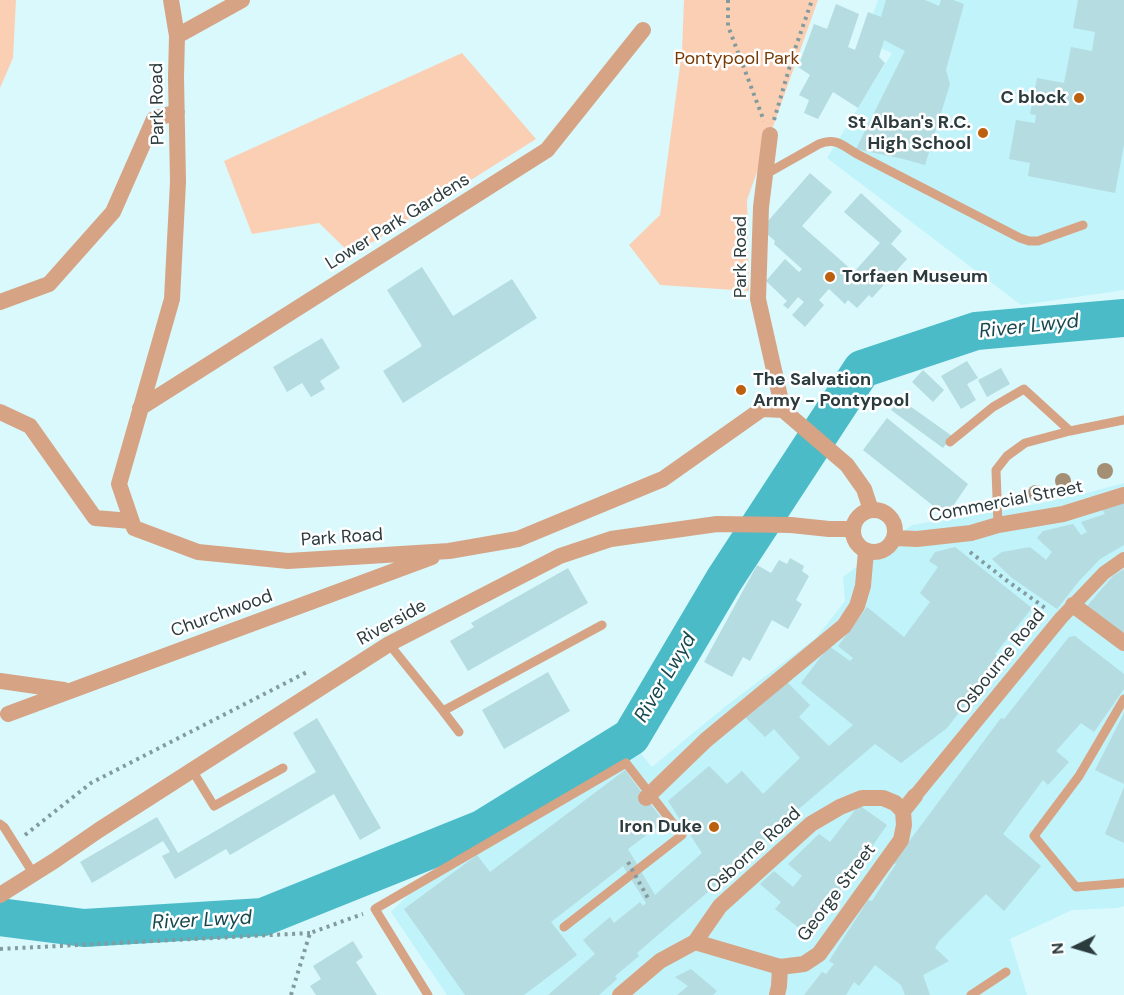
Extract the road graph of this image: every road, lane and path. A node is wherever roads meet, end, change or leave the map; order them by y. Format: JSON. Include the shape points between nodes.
{"nodes":[{"id":1,"x":171,"y":0,"type":"edge"},
{"id":2,"x":242,"y":0,"type":"edge"},
{"id":3,"x":728,"y":0,"type":"edge"},
{"id":4,"x":812,"y":0,"type":"edge"},
{"id":5,"x":643,"y":30,"type":"dead end"},
{"id":6,"x":177,"y":36,"type":"junction"},
{"id":7,"x":177,"y":111,"type":"junction"},
{"id":8,"x":770,"y":135,"type":"junction"},
{"id":9,"x":766,"y":174,"type":"junction"},
{"id":10,"x":1083,"y":225,"type":"dead end"},
{"id":11,"x":0,"y":302,"type":"edge"},
{"id":12,"x":140,"y":408,"type":"junction"},
{"id":13,"x":0,"y":411,"type":"edge"},
{"id":14,"x":787,"y":414,"type":"junction"},
{"id":15,"x":1124,"y":420,"type":"edge"},
{"id":16,"x":1070,"y":431,"type":"junction"},
{"id":17,"x":950,"y":442,"type":"dead end"},
{"id":18,"x":1124,"y":495,"type":"edge"},
{"id":19,"x":871,"y":510,"type":"junction"},
{"id":20,"x":131,"y":520,"type":"junction"},
{"id":21,"x":998,"y":525,"type":"junction"},
{"id":22,"x":853,"y":529,"type":"junction"},
{"id":23,"x":956,"y":536,"type":"junction"},
{"id":24,"x":895,"y":538,"type":"junction"},
{"id":25,"x":449,"y":551,"type":"junction"},
{"id":26,"x":866,"y":551,"type":"junction"},
{"id":27,"x":1124,"y":560,"type":"edge"},
{"id":28,"x":1073,"y":604,"type":"junction"},
{"id":29,"x":1060,"y":618,"type":"junction"},
{"id":30,"x":602,"y":625,"type":"dead end"},
{"id":31,"x":1124,"y":643,"type":"edge"},
{"id":32,"x":389,"y":644,"type":"junction"},
{"id":33,"x":313,"y":669,"type":"dead end"},
{"id":34,"x":0,"y":681,"type":"edge"},
{"id":35,"x":68,"y":691,"type":"junction"},
{"id":36,"x":1124,"y":699,"type":"edge"},
{"id":37,"x":443,"y":711,"type":"junction"},
{"id":38,"x":8,"y":714,"type":"dead end"},
{"id":39,"x":459,"y":732,"type":"dead end"},
{"id":40,"x":283,"y":768,"type":"dead end"},
{"id":41,"x":192,"y":770,"type":"junction"},
{"id":42,"x":648,"y":796,"type":"junction"},
{"id":43,"x":915,"y":796,"type":"joint"},
{"id":44,"x":903,"y":811,"type":"junction"},
{"id":45,"x":0,"y":824,"type":"edge"},
{"id":46,"x":15,"y":845,"type":"junction"},
{"id":47,"x":628,"y":862,"type":"dead end"},
{"id":48,"x":33,"y":873,"type":"junction"},
{"id":49,"x":1124,"y":883,"type":"edge"},
{"id":50,"x":0,"y":895,"type":"edge"},
{"id":51,"x":650,"y":900,"type":"dead end"},
{"id":52,"x":375,"y":909,"type":"junction"},
{"id":53,"x":564,"y":927,"type":"dead end"},
{"id":54,"x":310,"y":933,"type":"junction"},
{"id":55,"x":694,"y":942,"type":"junction"},
{"id":56,"x":0,"y":949,"type":"edge"},
{"id":57,"x":780,"y":967,"type":"junction"},
{"id":58,"x":1006,"y":972,"type":"dead end"},
{"id":59,"x":291,"y":995,"type":"edge"},
{"id":60,"x":428,"y":995,"type":"edge"},
{"id":61,"x":620,"y":995,"type":"edge"},
{"id":62,"x":777,"y":995,"type":"edge"},
{"id":63,"x":970,"y":995,"type":"edge"}],
"edges":[{"from":1,"to":6,"type":"street","name":"Park Road"},
{"from":2,"to":6,"type":"street"},
{"from":3,"to":8,"type":"path","via":[[728,26]]},
{"from":4,"to":8,"type":"path"},
{"from":5,"to":12,"type":"street","name":"Lower Park Gardens","via":[[547,150]]},
{"from":6,"to":7,"type":"street","name":"Park Road"},
{"from":7,"to":11,"type":"street","via":[[154,119],[113,212],[49,284]]},
{"from":7,"to":12,"type":"street","name":"Park Road","via":[[172,299]]},
{"from":8,"to":9,"type":"street","name":"Park Road"},
{"from":9,"to":10,"type":"lane","via":[[819,144],[836,141],[1029,241]]},
{"from":9,"to":14,"type":"street","name":"Park Road","via":[[758,299]]},
{"from":12,"to":20,"type":"street","name":"Park Road","via":[[119,484]]},
{"from":13,"to":20,"type":"street","via":[[30,426],[95,518]]},
{"from":14,"to":19,"type":"street","via":[[847,465],[864,489]]},
{"from":14,"to":25,"type":"street","name":"Park Road","via":[[762,409],[663,479],[518,539]]},
{"from":15,"to":16,"type":"lane"},
{"from":16,"to":17,"type":"lane","via":[[1024,389],[993,407]]},
{"from":16,"to":21,"type":"lane","via":[[1025,443],[996,470]]},
{"from":18,"to":21,"type":"street","name":"Commercial Street","via":[[1073,512]]},
{"from":19,"to":22,"type":"street","via":[[859,516]]},
{"from":19,"to":24,"type":"street","via":[[891,517]]},
{"from":20,"to":25,"type":"street","name":"Park Road","via":[[134,528],[198,552],[288,561]]},
{"from":21,"to":23,"type":"street","name":"Commercial Street"},
{"from":22,"to":26,"type":"street","via":[[856,542]]},
{"from":22,"to":32,"type":"street","name":"Riverside","via":[[731,523],[610,539],[560,556]]},
{"from":23,"to":24,"type":"street","name":"Commercial Street"},
{"from":23,"to":29,"type":"path","via":[[964,548]]},
{"from":24,"to":26,"type":"street","via":[[886,549]]},
{"from":25,"to":35,"type":"street","name":"Churchwood"},
{"from":26,"to":42,"type":"street","via":[[863,586],[857,606],[844,626],[706,740]]},
{"from":27,"to":28,"type":"street","name":"Osbourne Road","via":[[1104,573]]},
{"from":28,"to":29,"type":"street","name":"Osbourne Road"},
{"from":28,"to":31,"type":"street"},
{"from":29,"to":43,"type":"street","name":"Osbourne Road"},
{"from":30,"to":37,"type":"lane"},
{"from":32,"to":37,"type":"lane"},
{"from":32,"to":41,"type":"street","name":"Riverside"},
{"from":33,"to":46,"type":"path","via":[[91,783]]},
{"from":34,"to":35,"type":"street"},
{"from":35,"to":38,"type":"street","name":"Churchwood"},
{"from":36,"to":49,"type":"lane","via":[[1079,776],[1034,836],[1076,887]]},
{"from":37,"to":39,"type":"lane"},
{"from":40,"to":41,"type":"lane","via":[[214,806]]},
{"from":41,"to":48,"type":"street","name":"Riverside"},
{"from":42,"to":52,"type":"lane","via":[[626,763]]},
{"from":42,"to":53,"type":"lane","via":[[682,835]]},
{"from":43,"to":44,"type":"street"},
{"from":44,"to":55,"type":"street","name":"Osborne Road","via":[[883,798],[862,798],[811,824],[720,906]]},
{"from":44,"to":57,"type":"street","name":"George Street","via":[[901,840],[819,954],[804,964]]},
{"from":45,"to":46,"type":"lane"},
{"from":46,"to":48,"type":"lane"},
{"from":47,"to":51,"type":"path","bridge":true},
{"from":48,"to":50,"type":"street","name":"Riverside"},
{"from":52,"to":54,"type":"path"},
{"from":52,"to":60,"type":"lane"},
{"from":54,"to":56,"type":"path"},
{"from":54,"to":59,"type":"path"},
{"from":55,"to":57,"type":"street"},
{"from":55,"to":61,"type":"street","name":"Osborne Road","via":[[660,961]]},
{"from":57,"to":62,"type":"street"},
{"from":58,"to":63,"type":"lane"}]}
